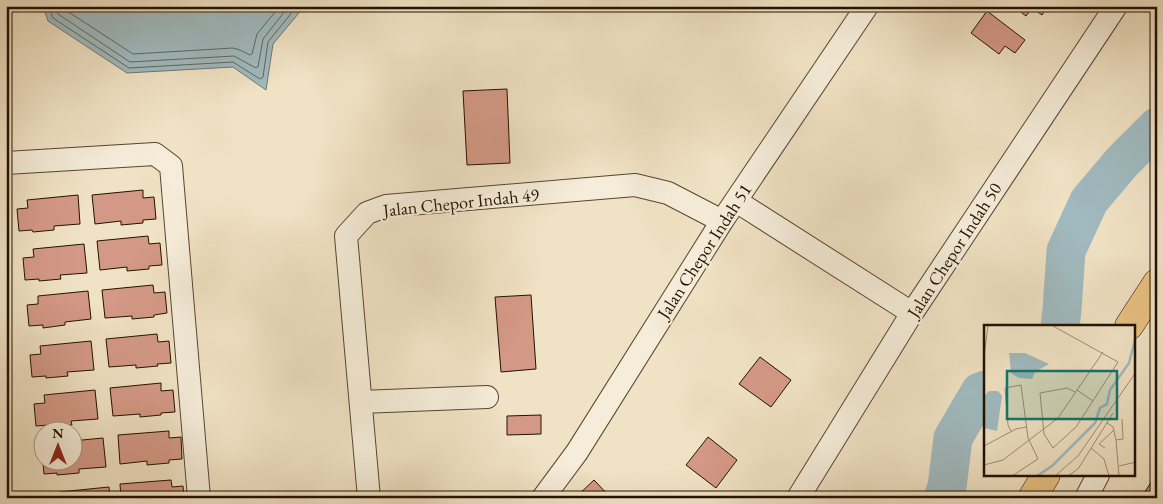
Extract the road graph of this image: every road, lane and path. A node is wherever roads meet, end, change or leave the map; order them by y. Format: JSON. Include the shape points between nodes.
{"nodes":[{"id":1,"x":867,"y":6,"type":"edge"},
{"id":2,"x":1116,"y":6,"type":"edge"},
{"id":3,"x":6,"y":163,"type":"edge"},
{"id":4,"x":736,"y":201,"type":"junction"},
{"id":5,"x":722,"y":221,"type":"junction"},
{"id":6,"x":1157,"y":283,"type":"edge"},
{"id":7,"x":1157,"y":304,"type":"edge"},
{"id":8,"x":912,"y":314,"type":"junction"},
{"id":9,"x":1130,"y":325,"type":"edge"},
{"id":10,"x":1136,"y":336,"type":"edge"},
{"id":11,"x":486,"y":397,"type":"dead end"},
{"id":12,"x":361,"y":402,"type":"junction"},
{"id":13,"x":1033,"y":476,"type":"edge"},
{"id":14,"x":1045,"y":476,"type":"edge"},
{"id":15,"x":1097,"y":476,"type":"edge"},
{"id":16,"x":199,"y":498,"type":"edge"},
{"id":17,"x":369,"y":498,"type":"edge"},
{"id":18,"x":543,"y":498,"type":"edge"},
{"id":19,"x":798,"y":498,"type":"edge"},
{"id":20,"x":1020,"y":498,"type":"edge"},
{"id":21,"x":1032,"y":498,"type":"edge"},
{"id":22,"x":1086,"y":498,"type":"edge"}],
"edges":[{"from":1,"to":4,"type":"street","name":"Jalan Chepor Indah 51"},
{"from":2,"to":8,"type":"street","name":"Jalan Chepor Indah 50"},
{"from":3,"to":16,"type":"street","via":[[155,154],[171,166]]},
{"from":4,"to":5,"type":"street","name":"Jalan Chepor Indah 51"},
{"from":4,"to":8,"type":"street"},
{"from":5,"to":12,"type":"street","name":"Jalan Chepor Indah 49","via":[[668,192],[636,185],[386,206],[367,213],[346,236]]},
{"from":5,"to":18,"type":"street","name":"Jalan Chepor Indah 51","via":[[577,452]]},
{"from":6,"to":9,"type":"main road"},
{"from":7,"to":10,"type":"main road"},
{"from":8,"to":19,"type":"street","name":"Jalan Chepor Indah 50"},
{"from":11,"to":12,"type":"street"},
{"from":12,"to":17,"type":"street","name":"Jalan Chepor Indah 49"},
{"from":13,"to":20,"type":"main road"},
{"from":14,"to":21,"type":"main road"},
{"from":15,"to":22,"type":"street"}]}
